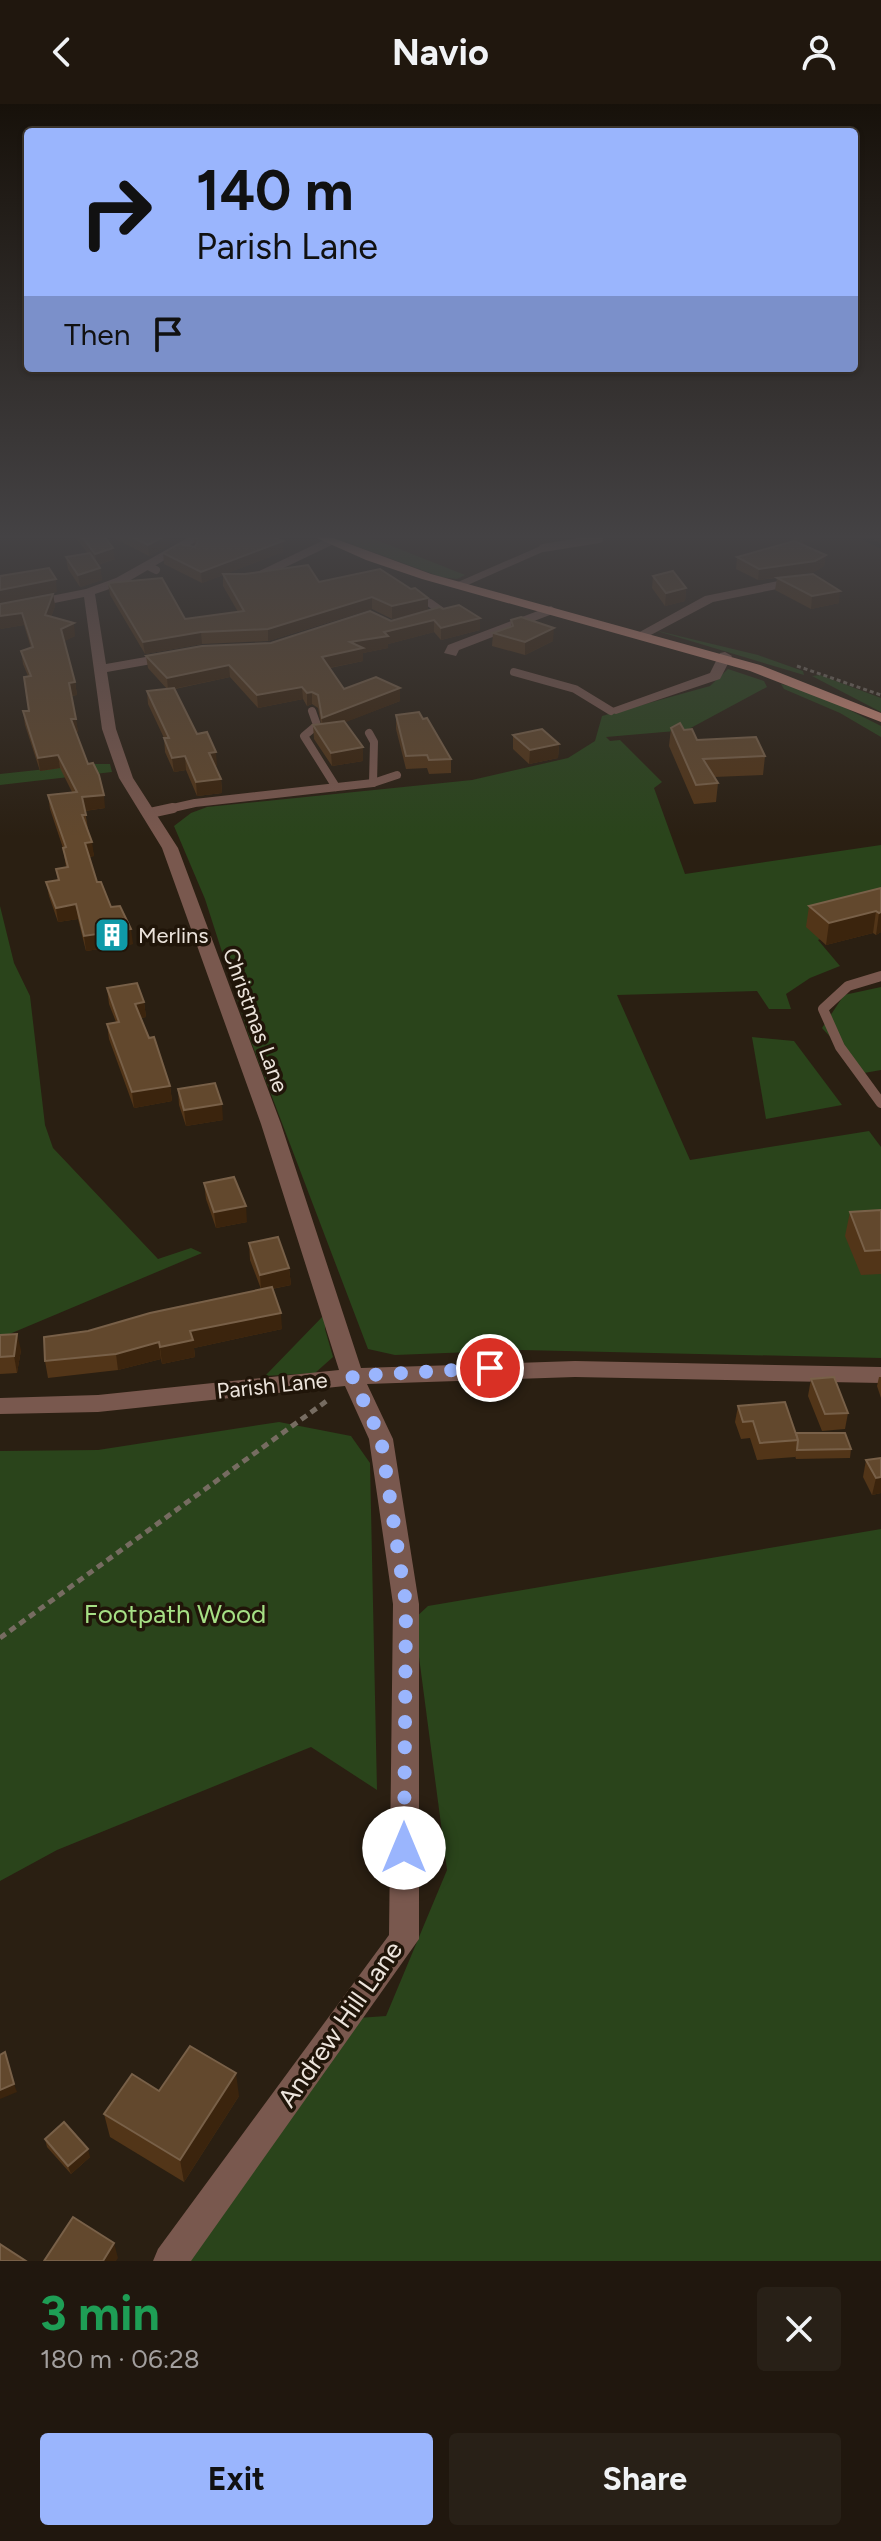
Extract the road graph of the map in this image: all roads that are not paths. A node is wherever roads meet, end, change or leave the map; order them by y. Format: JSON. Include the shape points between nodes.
{"nodes":[{"id":1,"x":95,"y":636,"type":"edge"},
{"id":2,"x":485,"y":636,"type":"edge"},
{"id":3,"x":648,"y":636,"type":"edge"},
{"id":4,"x":451,"y":653,"type":"dead end"},
{"id":5,"x":188,"y":654,"type":"edge"},
{"id":6,"x":725,"y":656,"type":"junction"},
{"id":7,"x":99,"y":669,"type":"junction"},
{"id":8,"x":514,"y":672,"type":"dead end"},
{"id":9,"x":312,"y":711,"type":"dead end"},
{"id":10,"x":611,"y":711,"type":"joint"},
{"id":11,"x":881,"y":718,"type":"edge"},
{"id":12,"x":369,"y":733,"type":"dead end"},
{"id":13,"x":397,"y":775,"type":"dead end"},
{"id":14,"x":373,"y":783,"type":"junction"},
{"id":15,"x":336,"y":787,"type":"junction"},
{"id":16,"x":150,"y":813,"type":"junction"},
{"id":17,"x":881,"y":976,"type":"edge"},
{"id":18,"x":881,"y":1103,"type":"edge"},
{"id":19,"x":881,"y":1375,"type":"edge"},
{"id":20,"x":340,"y":1378,"type":"junction"},
{"id":21,"x":0,"y":1406,"type":"edge"},
{"id":22,"x":170,"y":2261,"type":"edge"}],
"edges":[{"from":1,"to":7,"type":"street","name":"Christmas Lane"},
{"from":2,"to":4,"type":"street"},
{"from":3,"to":6,"type":"main road"},
{"from":5,"to":7,"type":"street"},
{"from":6,"to":10,"type":"street","via":[[715,676]]},
{"from":6,"to":11,"type":"main road","via":[[790,677]]},
{"from":7,"to":16,"type":"street","name":"Christmas Lane","via":[[109,729],[126,778]]},
{"from":8,"to":10,"type":"lane","via":[[575,689]]},
{"from":9,"to":15,"type":"lane","via":[[317,725],[304,736]]},
{"from":12,"to":14,"type":"lane","via":[[374,742]]},
{"from":13,"to":14,"type":"lane"},
{"from":14,"to":15,"type":"lane"},
{"from":15,"to":16,"type":"lane"},
{"from":16,"to":20,"type":"street","name":"Christmas Lane","via":[[170,848],[271,1124]]},
{"from":17,"to":18,"type":"lane","via":[[837,991],[823,1009],[841,1051]]},
{"from":19,"to":20,"type":"street","name":"Parish Lane","via":[[490,1368]]},
{"from":20,"to":21,"type":"street","name":"Parish Lane","via":[[57,1407]]},
{"from":20,"to":22,"type":"street","name":"Andrew Hill Lane","via":[[381,1439],[406,1604],[404,1939]]}]}
